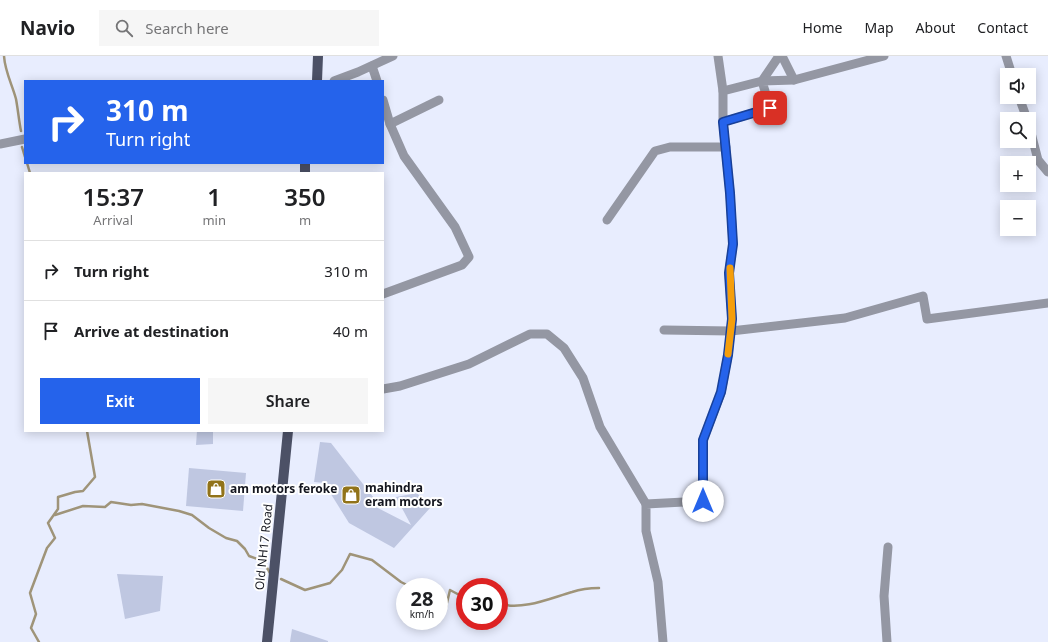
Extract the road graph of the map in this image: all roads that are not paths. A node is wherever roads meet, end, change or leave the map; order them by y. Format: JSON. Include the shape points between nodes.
{"nodes":[{"id":1,"x":318,"y":56,"type":"edge"},
{"id":2,"x":393,"y":56,"type":"edge"},
{"id":3,"x":718,"y":56,"type":"edge"},
{"id":4,"x":780,"y":56,"type":"edge"},
{"id":5,"x":884,"y":56,"type":"edge"},
{"id":6,"x":1006,"y":56,"type":"edge"},
{"id":7,"x":372,"y":66,"type":"junction"},
{"id":8,"x":1010,"y":68,"type":"edge"},
{"id":9,"x":317,"y":80,"type":"edge"},
{"id":10,"x":337,"y":80,"type":"edge"},
{"id":11,"x":377,"y":80,"type":"edge"},
{"id":12,"x":794,"y":80,"type":"junction"},
{"id":13,"x":762,"y":81,"type":"junction"},
{"id":14,"x":723,"y":91,"type":"junction"},
{"id":15,"x":439,"y":100,"type":"dead end"},
{"id":16,"x":384,"y":103,"type":"edge"},
{"id":17,"x":723,"y":122,"type":"junction"},
{"id":18,"x":390,"y":124,"type":"junction"},
{"id":19,"x":24,"y":139,"type":"edge"},
{"id":20,"x":0,"y":144,"type":"edge"},
{"id":21,"x":726,"y":147,"type":"junction"},
{"id":22,"x":1035,"y":148,"type":"edge"},
{"id":23,"x":1048,"y":172,"type":"edge"},
{"id":24,"x":607,"y":220,"type":"dead end"},
{"id":25,"x":384,"y":294,"type":"edge"},
{"id":26,"x":1048,"y":303,"type":"edge"},
{"id":27,"x":664,"y":330,"type":"dead end"},
{"id":28,"x":731,"y":331,"type":"junction"},
{"id":29,"x":384,"y":389,"type":"edge"},
{"id":30,"x":288,"y":432,"type":"edge"},
{"id":31,"x":646,"y":504,"type":"junction"},
{"id":32,"x":888,"y":547,"type":"dead end"},
{"id":33,"x":267,"y":642,"type":"edge"},
{"id":34,"x":663,"y":642,"type":"edge"},
{"id":35,"x":888,"y":642,"type":"edge"}],
"edges":[{"from":1,"to":9,"type":"main road"},
{"from":2,"to":7,"type":"street"},
{"from":3,"to":14,"type":"street"},
{"from":4,"to":12,"type":"street"},
{"from":4,"to":13,"type":"street"},
{"from":5,"to":12,"type":"street"},
{"from":6,"to":8,"type":"street"},
{"from":7,"to":10,"type":"street"},
{"from":7,"to":11,"type":"street"},
{"from":12,"to":13,"type":"street"},
{"from":13,"to":14,"type":"street"},
{"from":13,"to":17,"type":"street","via":[[770,108]]},
{"from":14,"to":17,"type":"street"},
{"from":15,"to":18,"type":"street"},
{"from":16,"to":18,"type":"street"},
{"from":17,"to":21,"type":"street"},
{"from":18,"to":25,"type":"street","via":[[404,156],[455,227],[469,257],[462,265]]},
{"from":19,"to":20,"type":"street"},
{"from":21,"to":24,"type":"street","via":[[670,147],[655,150]]},
{"from":21,"to":28,"type":"street","via":[[733,244],[729,273]]},
{"from":22,"to":23,"type":"street","via":[[1038,160]]},
{"from":26,"to":28,"type":"street","via":[[927,319],[923,296],[845,318]]},
{"from":27,"to":28,"type":"street"},
{"from":28,"to":31,"type":"street","via":[[721,392],[703,440],[703,501]]},
{"from":29,"to":31,"type":"street","via":[[469,364],[530,334],[547,334],[564,348],[583,378],[600,427]]},
{"from":30,"to":33,"type":"main road","name":"Old NH17 Road"},
{"from":31,"to":34,"type":"street","via":[[646,531],[658,582]]},
{"from":32,"to":35,"type":"street","via":[[884,596]]}]}
